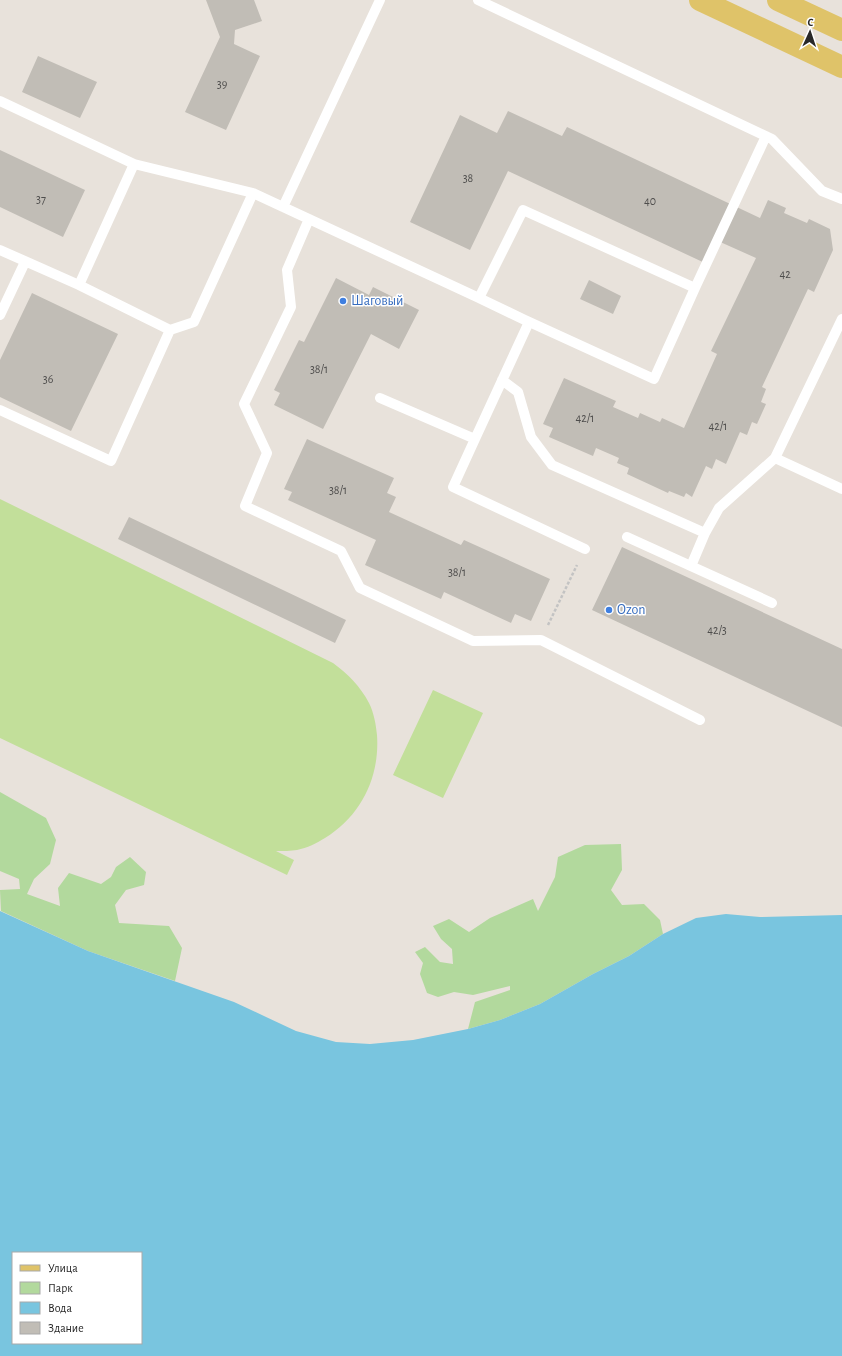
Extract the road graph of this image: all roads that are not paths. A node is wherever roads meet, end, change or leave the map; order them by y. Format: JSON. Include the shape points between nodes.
{"nodes":[{"id":1,"x":380,"y":0,"type":"edge"},
{"id":2,"x":478,"y":0,"type":"edge"},
{"id":3,"x":700,"y":0,"type":"edge"},
{"id":4,"x":778,"y":0,"type":"edge"},
{"id":5,"x":841,"y":27,"type":"edge"},
{"id":6,"x":842,"y":67,"type":"edge"},
{"id":7,"x":0,"y":101,"type":"edge"},
{"id":8,"x":766,"y":136,"type":"junction"},
{"id":9,"x":134,"y":164,"type":"junction"},
{"id":10,"x":253,"y":193,"type":"junction"},
{"id":11,"x":842,"y":199,"type":"edge"},
{"id":12,"x":283,"y":207,"type":"junction"},
{"id":13,"x":309,"y":219,"type":"junction"},
{"id":14,"x":0,"y":250,"type":"edge"},
{"id":15,"x":25,"y":262,"type":"junction"},
{"id":16,"x":79,"y":285,"type":"junction"},
{"id":17,"x":695,"y":288,"type":"junction"},
{"id":18,"x":479,"y":298,"type":"junction"},
{"id":19,"x":0,"y":315,"type":"edge"},
{"id":20,"x":842,"y":319,"type":"edge"},
{"id":21,"x":525,"y":320,"type":"junction"},
{"id":22,"x":170,"y":330,"type":"junction"},
{"id":23,"x":840,"y":330,"type":"edge"},
{"id":24,"x":502,"y":380,"type":"junction"},
{"id":25,"x":380,"y":398,"type":"dead end"},
{"id":26,"x":0,"y":410,"type":"edge"},
{"id":27,"x":475,"y":439,"type":"junction"},
{"id":28,"x":774,"y":458,"type":"junction"},
{"id":29,"x":842,"y":489,"type":"edge"},
{"id":30,"x":705,"y":533,"type":"junction"},
{"id":31,"x":627,"y":537,"type":"dead end"},
{"id":32,"x":585,"y":549,"type":"road end"},
{"id":33,"x":691,"y":566,"type":"junction"},
{"id":34,"x":772,"y":603,"type":"dead end"},
{"id":35,"x":700,"y":720,"type":"dead end"}],
"edges":[{"from":1,"to":12,"type":"lane"},
{"from":2,"to":8,"type":"lane"},
{"from":3,"to":6,"type":"main road"},
{"from":4,"to":5,"type":"main road"},
{"from":7,"to":9,"type":"lane"},
{"from":8,"to":11,"type":"lane","via":[[772,139],[822,190]]},
{"from":8,"to":17,"type":"lane"},
{"from":9,"to":10,"type":"lane"},
{"from":9,"to":16,"type":"lane"},
{"from":10,"to":12,"type":"lane"},
{"from":10,"to":22,"type":"lane","via":[[194,322]]},
{"from":12,"to":13,"type":"lane"},
{"from":13,"to":18,"type":"lane"},
{"from":13,"to":35,"type":"lane","via":[[287,270],[291,307],[244,404],[267,452],[244,506],[341,550],[360,588],[473,641],[541,640]]},
{"from":14,"to":15,"type":"lane"},
{"from":15,"to":16,"type":"lane"},
{"from":15,"to":19,"type":"lane"},
{"from":16,"to":22,"type":"lane"},
{"from":17,"to":18,"type":"lane","via":[[523,210]]},
{"from":17,"to":21,"type":"lane","via":[[654,379]]},
{"from":18,"to":21,"type":"lane"},
{"from":20,"to":23,"type":"lane"},
{"from":21,"to":24,"type":"lane","via":[[529,322]]},
{"from":22,"to":26,"type":"lane","via":[[111,461]]},
{"from":23,"to":28,"type":"lane"},
{"from":24,"to":27,"type":"lane"},
{"from":24,"to":30,"type":"lane","via":[[518,392],[531,437],[552,465]]},
{"from":25,"to":27,"type":"lane"},
{"from":27,"to":32,"type":"lane","via":[[453,487]]},
{"from":28,"to":29,"type":"lane"},
{"from":28,"to":30,"type":"lane","via":[[719,508]]},
{"from":30,"to":33,"type":"lane"},
{"from":31,"to":33,"type":"lane"},
{"from":33,"to":34,"type":"lane"}]}
